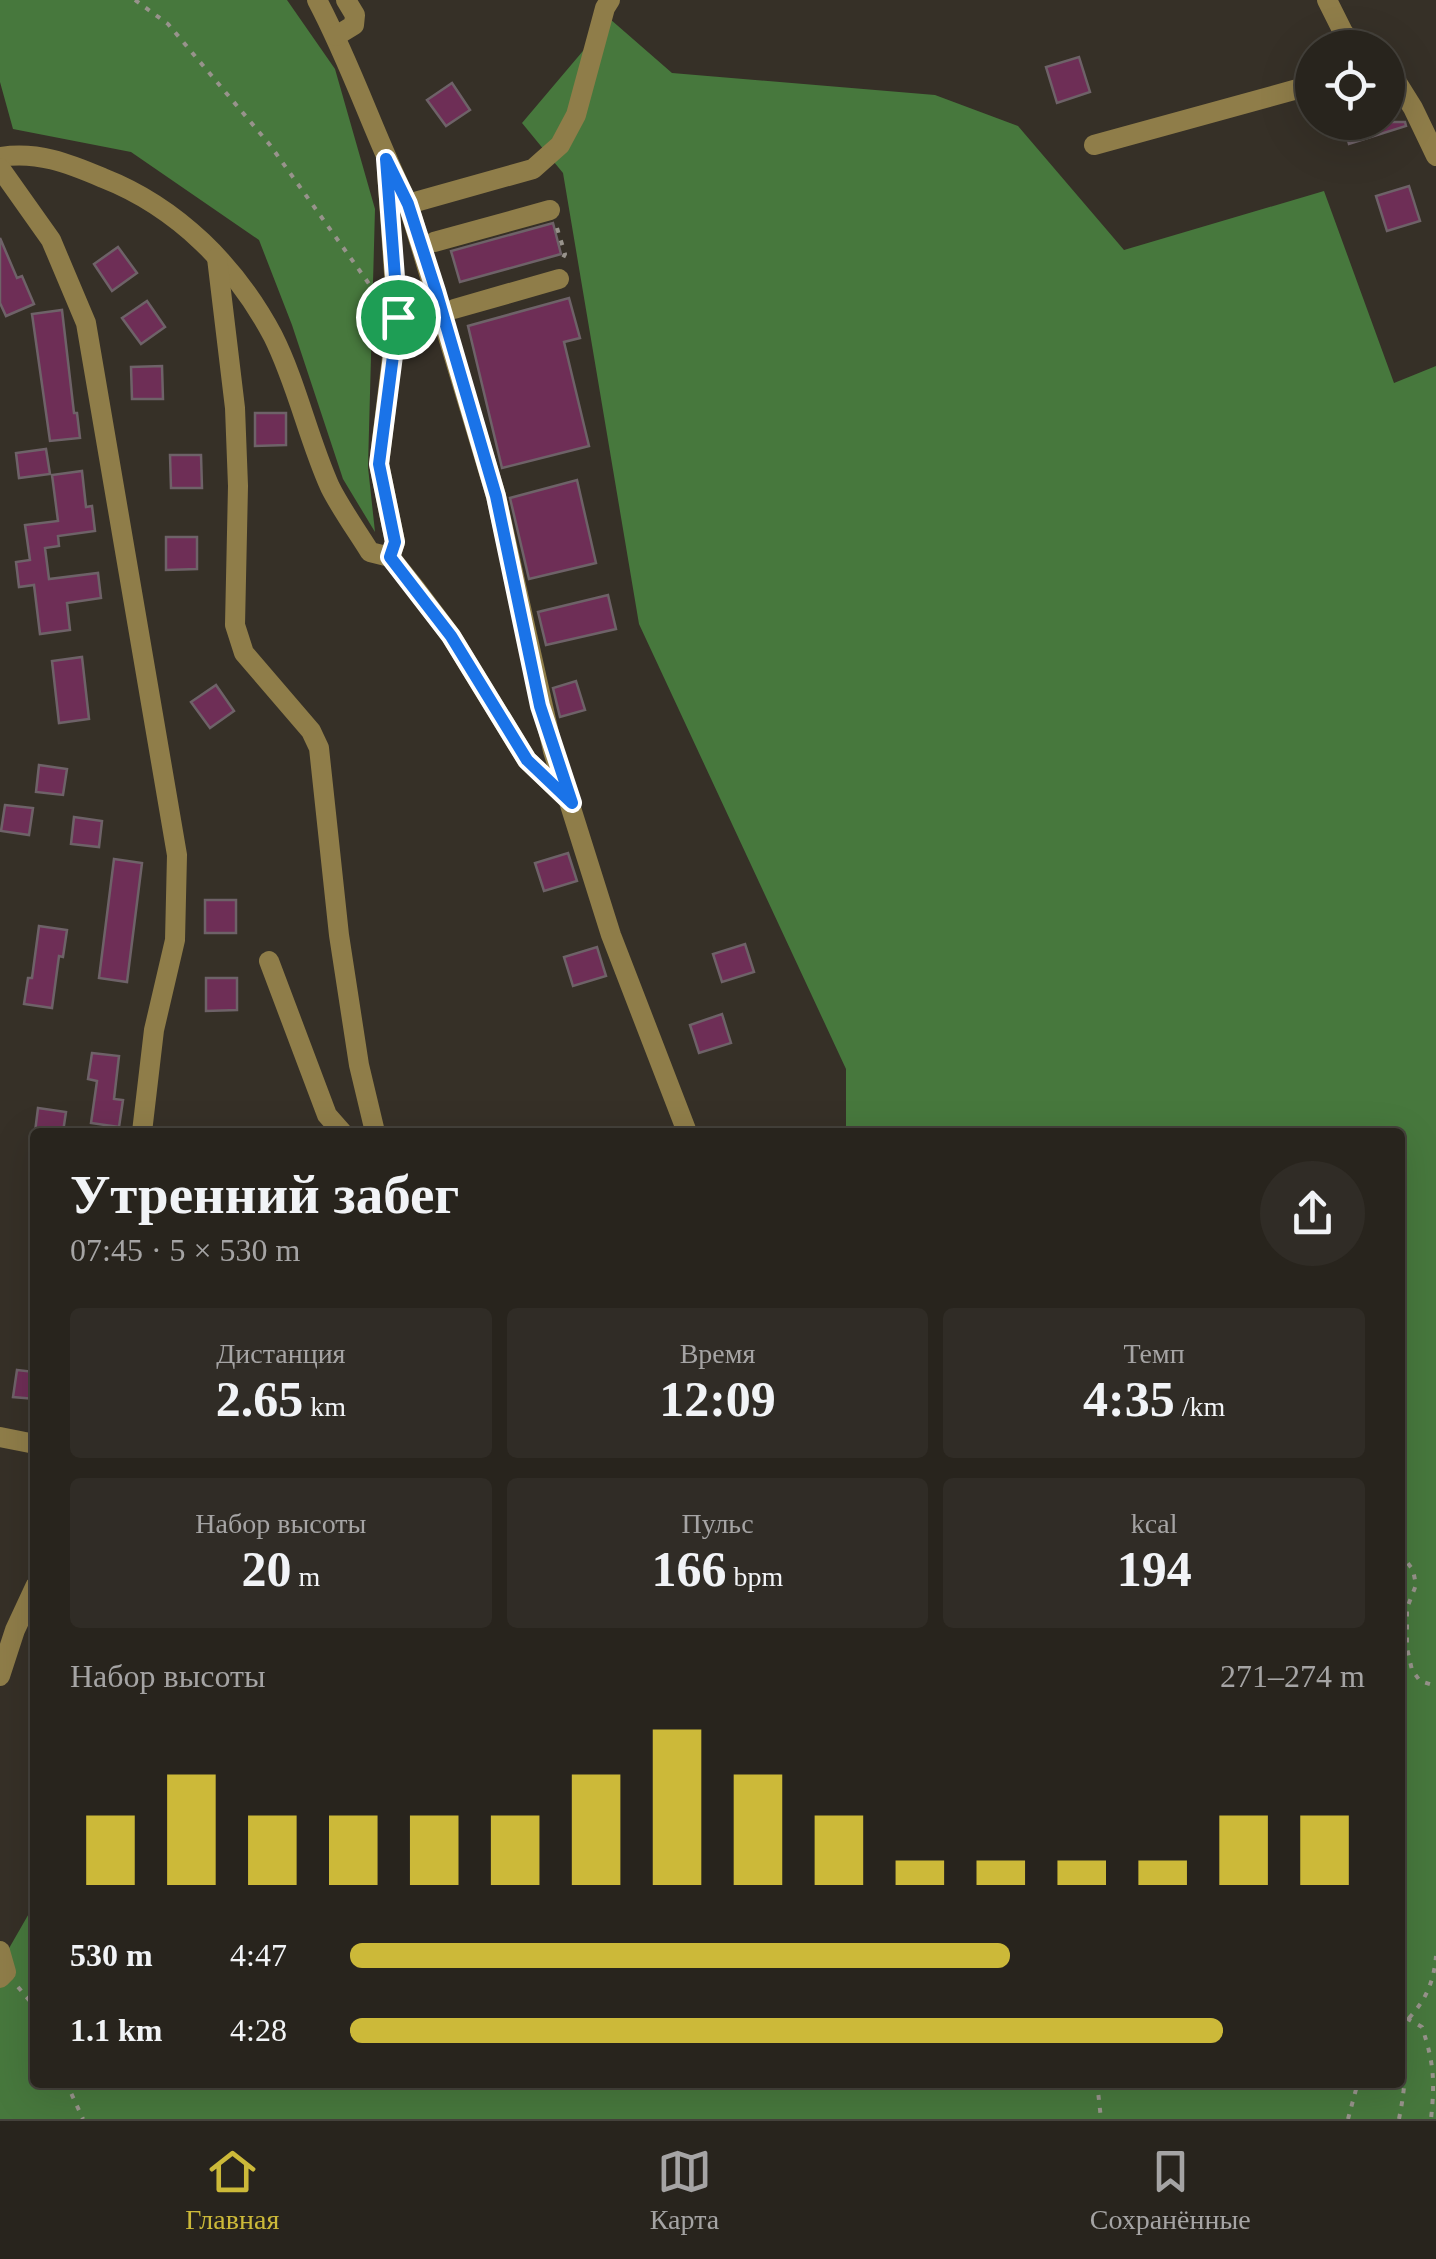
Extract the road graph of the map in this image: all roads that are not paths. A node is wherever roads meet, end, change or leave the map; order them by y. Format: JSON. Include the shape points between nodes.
{"nodes":[{"id":1,"x":317,"y":0,"type":"edge"},
{"id":2,"x":346,"y":0,"type":"edge"},
{"id":3,"x":610,"y":0,"type":"edge"},
{"id":4,"x":1328,"y":0,"type":"edge"},
{"id":5,"x":1338,"y":30,"type":"edge"},
{"id":6,"x":336,"y":36,"type":"junction"},
{"id":7,"x":1295,"y":90,"type":"edge"},
{"id":8,"x":1405,"y":95,"type":"edge"},
{"id":9,"x":1094,"y":145,"type":"dead end"},
{"id":10,"x":1436,"y":156,"type":"edge"},
{"id":11,"x":0,"y":157,"type":"edge"},
{"id":12,"x":386,"y":159,"type":"junction"},
{"id":13,"x":0,"y":168,"type":"edge"},
{"id":14,"x":408,"y":204,"type":"junction"},
{"id":15,"x":550,"y":210,"type":"road end"},
{"id":16,"x":434,"y":242,"type":"junction"},
{"id":17,"x":217,"y":258,"type":"junction"},
{"id":18,"x":559,"y":279,"type":"road end"},
{"id":19,"x":454,"y":309,"type":"junction"},
{"id":20,"x":390,"y":557,"type":"junction"},
{"id":21,"x":542,"y":653,"type":"dead end"},
{"id":22,"x":572,"y":803,"type":"junction"},
{"id":23,"x":270,"y":961,"type":"dead end"},
{"id":24,"x":142,"y":1128,"type":"edge"},
{"id":25,"x":338,"y":1128,"type":"edge"},
{"id":26,"x":374,"y":1128,"type":"edge"},
{"id":27,"x":686,"y":1128,"type":"edge"},
{"id":28,"x":0,"y":1438,"type":"edge"},
{"id":29,"x":30,"y":1443,"type":"edge"},
{"id":30,"x":30,"y":1598,"type":"edge"},
{"id":31,"x":0,"y":1676,"type":"edge"}],
"edges":[{"from":1,"to":6,"type":"street"},
{"from":2,"to":6,"type":"street","via":[[354,25]]},
{"from":3,"to":14,"type":"street","via":[[576,115],[560,145],[533,169]]},
{"from":4,"to":5,"type":"street"},
{"from":6,"to":12,"type":"street"},
{"from":7,"to":9,"type":"street"},
{"from":8,"to":10,"type":"street"},
{"from":11,"to":17,"type":"street","via":[[26,153],[124,186],[183,222]]},
{"from":12,"to":14,"type":"street"},
{"from":12,"to":20,"type":"street","via":[[398,317],[379,464],[395,542]]},
{"from":13,"to":24,"type":"street","via":[[51,240],[86,323],[177,855],[175,940],[154,1030]]},
{"from":14,"to":16,"type":"street","via":[[428,221]]},
{"from":14,"to":22,"type":"street","via":[[496,496],[540,706]]},
{"from":15,"to":16,"type":"street"},
{"from":16,"to":19,"type":"street"},
{"from":17,"to":20,"type":"street","via":[[274,338],[331,488],[370,552]]},
{"from":17,"to":26,"type":"street","via":[[235,408],[235,625],[244,653],[319,748],[339,935]]},
{"from":18,"to":19,"type":"street"},
{"from":19,"to":21,"type":"street"},
{"from":20,"to":22,"type":"street","via":[[451,636],[527,760]]},
{"from":22,"to":27,"type":"street","via":[[612,935]]},
{"from":23,"to":25,"type":"street","via":[[327,1115]]},
{"from":28,"to":29,"type":"street"},
{"from":30,"to":31,"type":"street"}]}
